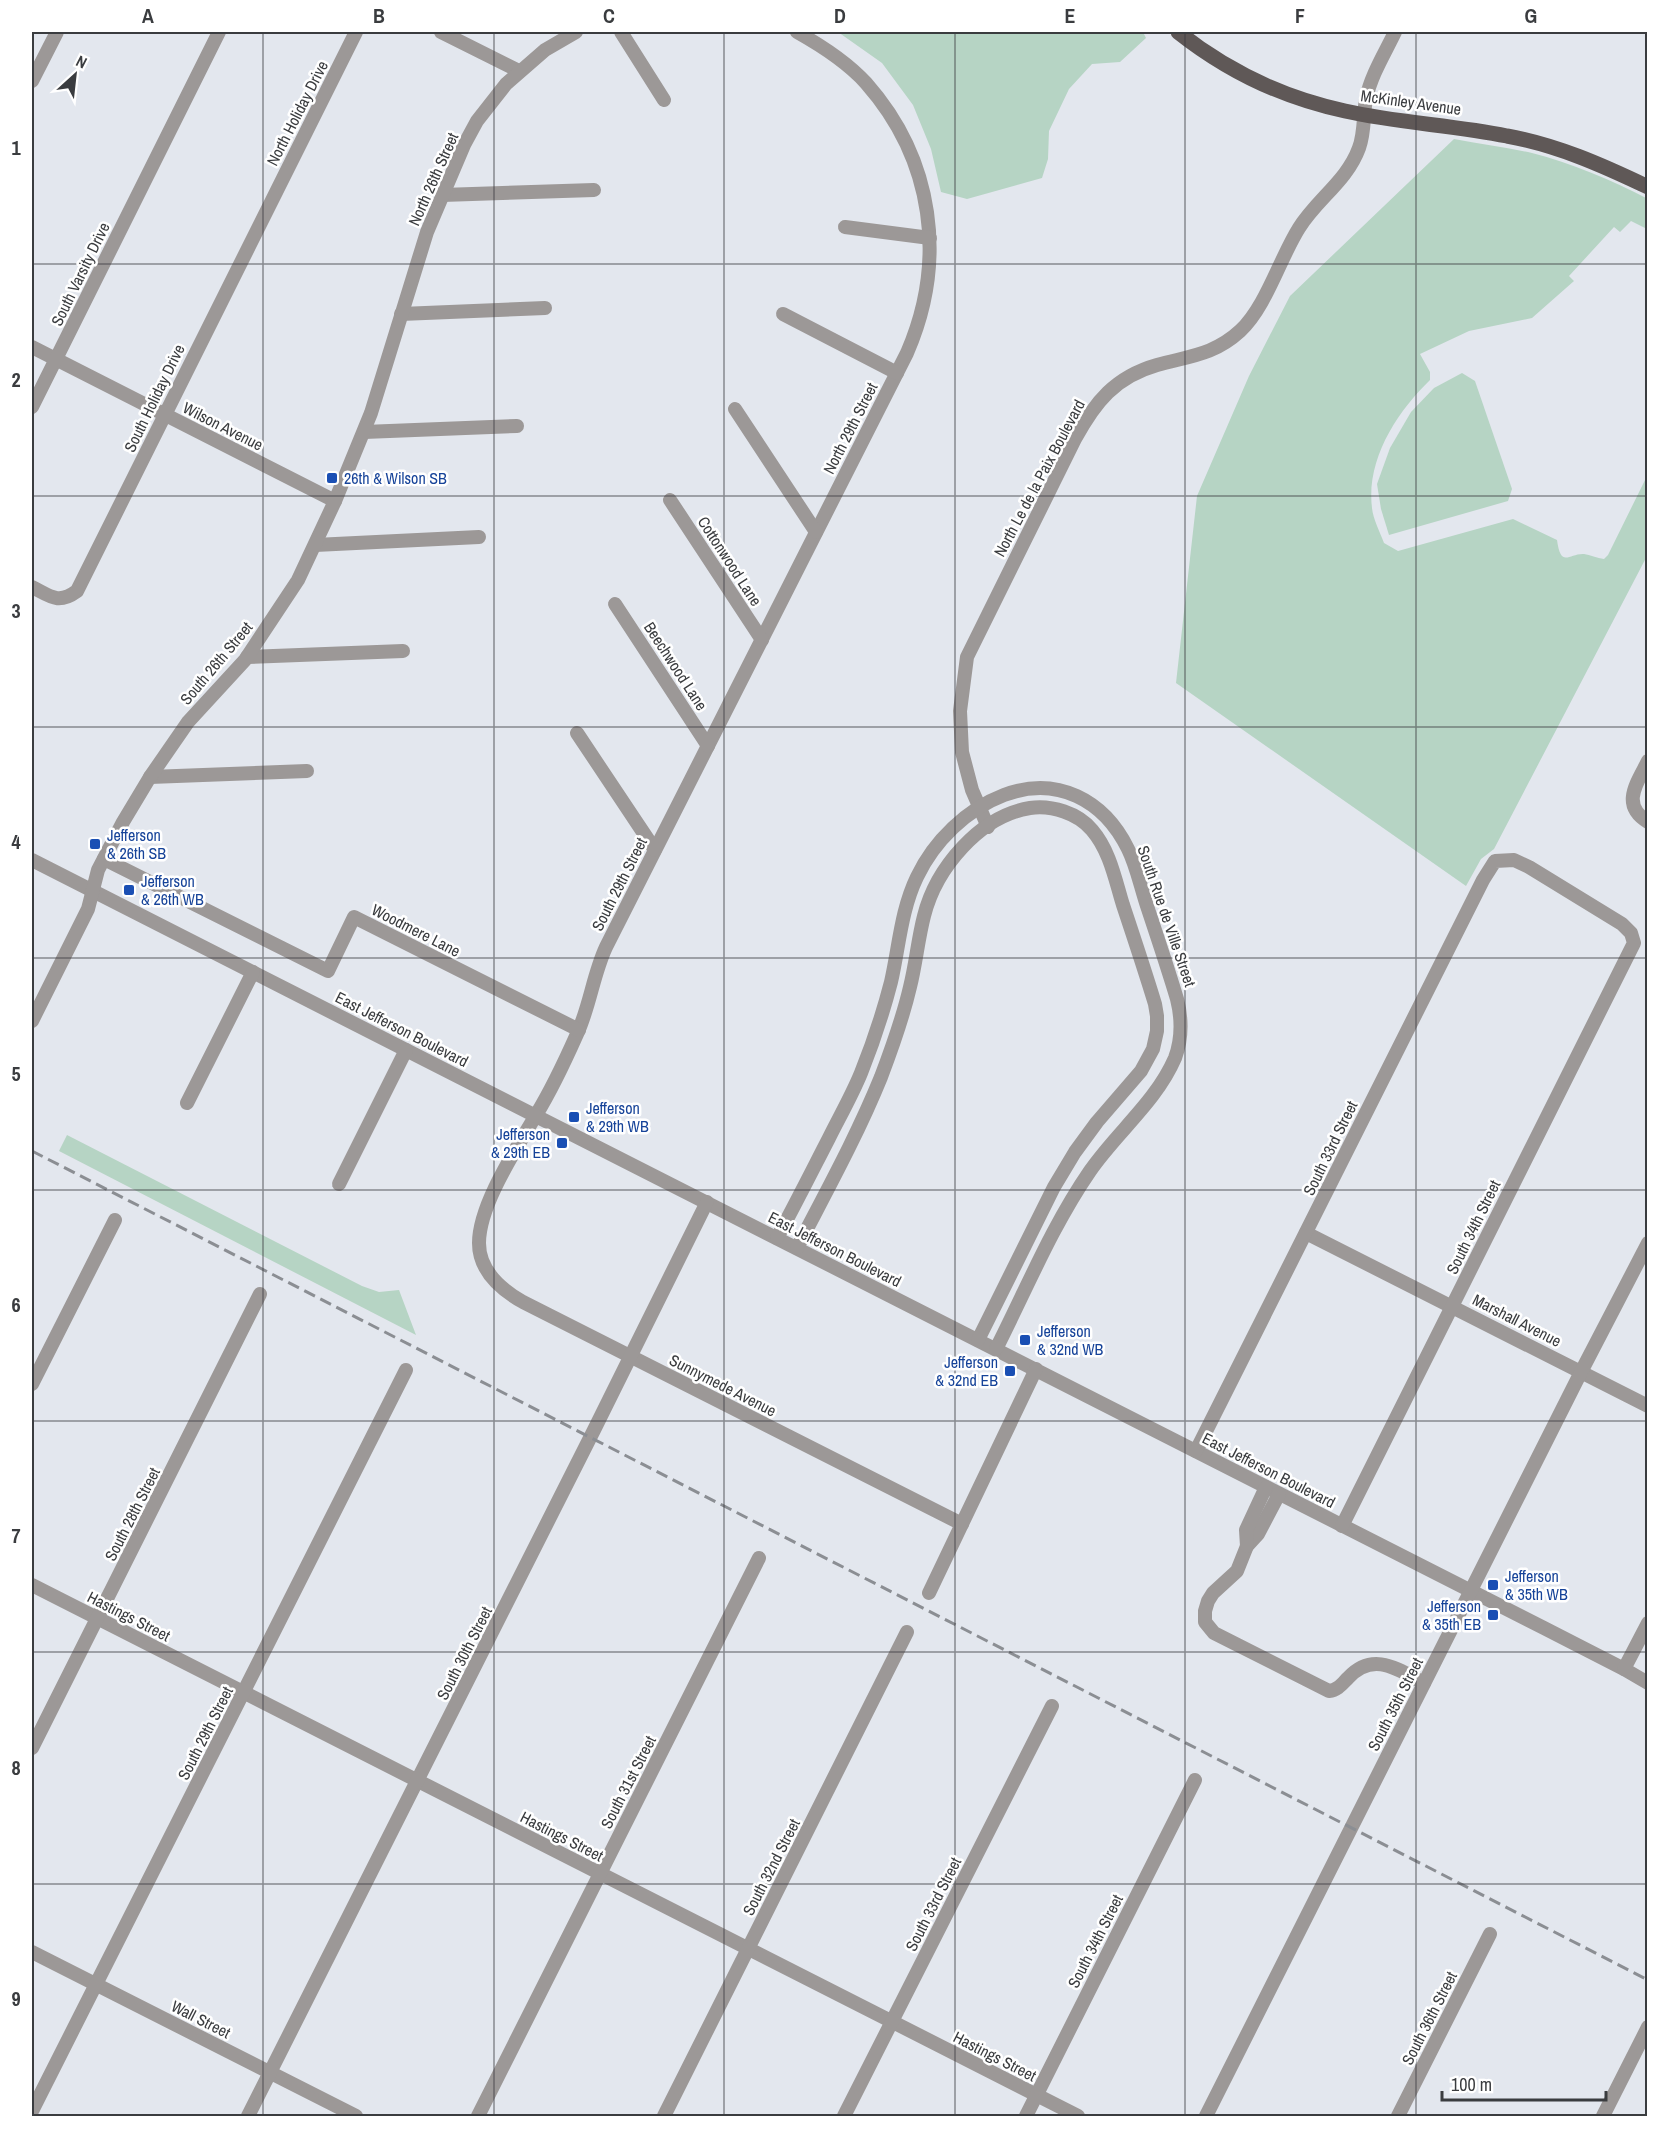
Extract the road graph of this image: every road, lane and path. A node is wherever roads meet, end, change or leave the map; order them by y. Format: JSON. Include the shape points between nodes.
{"nodes":[{"id":1,"x":57,"y":32,"type":"edge"},
{"id":2,"x":219,"y":32,"type":"edge"},
{"id":3,"x":356,"y":32,"type":"edge"},
{"id":4,"x":441,"y":32,"type":"edge"},
{"id":5,"x":576,"y":32,"type":"edge"},
{"id":6,"x":621,"y":32,"type":"edge"},
{"id":7,"x":797,"y":32,"type":"edge"},
{"id":8,"x":1178,"y":32,"type":"edge"},
{"id":9,"x":1395,"y":32,"type":"edge"},
{"id":10,"x":519,"y":71,"type":"junction"},
{"id":11,"x":32,"y":81,"type":"edge"},
{"id":12,"x":664,"y":100,"type":"dead end"},
{"id":13,"x":1364,"y":114,"type":"junction"},
{"id":14,"x":1647,"y":187,"type":"edge"},
{"id":15,"x":594,"y":190,"type":"dead end"},
{"id":16,"x":442,"y":195,"type":"junction"},
{"id":17,"x":267,"y":210,"type":"joint"},
{"id":18,"x":845,"y":227,"type":"dead end"},
{"id":19,"x":930,"y":238,"type":"junction"},
{"id":20,"x":545,"y":308,"type":"dead end"},
{"id":21,"x":401,"y":314,"type":"junction"},
{"id":22,"x":783,"y":314,"type":"dead end"},
{"id":23,"x":32,"y":347,"type":"edge"},
{"id":24,"x":56,"y":359,"type":"junction"},
{"id":25,"x":897,"y":373,"type":"junction"},
{"id":26,"x":32,"y":408,"type":"edge"},
{"id":27,"x":735,"y":409,"type":"dead end"},
{"id":28,"x":165,"y":414,"type":"junction"},
{"id":29,"x":517,"y":426,"type":"dead end"},
{"id":30,"x":363,"y":432,"type":"junction"},
{"id":31,"x":670,"y":500,"type":"dead end"},
{"id":32,"x":335,"y":501,"type":"junction"},
{"id":33,"x":816,"y":532,"type":"junction"},
{"id":34,"x":479,"y":537,"type":"dead end"},
{"id":35,"x":315,"y":544,"type":"junction"},
{"id":36,"x":32,"y":587,"type":"edge"},
{"id":37,"x":615,"y":604,"type":"dead end"},
{"id":38,"x":762,"y":640,"type":"junction"},
{"id":39,"x":403,"y":651,"type":"dead end"},
{"id":40,"x":247,"y":657,"type":"junction"},
{"id":41,"x":577,"y":733,"type":"dead end"},
{"id":42,"x":708,"y":746,"type":"junction"},
{"id":43,"x":1647,"y":760,"type":"edge"},
{"id":44,"x":307,"y":771,"type":"dead end"},
{"id":45,"x":150,"y":777,"type":"junction"},
{"id":46,"x":979,"y":808,"type":"junction"},
{"id":47,"x":1647,"y":822,"type":"edge"},
{"id":48,"x":988,"y":827,"type":"junction"},
{"id":49,"x":656,"y":850,"type":"junction"},
{"id":50,"x":104,"y":859,"type":"junction"},
{"id":51,"x":32,"y":860,"type":"edge"},
{"id":52,"x":94,"y":891,"type":"junction"},
{"id":53,"x":1634,"y":943,"type":"joint"},
{"id":54,"x":253,"y":972,"type":"junction"},
{"id":55,"x":32,"y":1021,"type":"edge"},
{"id":56,"x":579,"y":1030,"type":"junction"},
{"id":57,"x":406,"y":1050,"type":"junction"},
{"id":58,"x":187,"y":1103,"type":"dead end"},
{"id":59,"x":536,"y":1116,"type":"junction"},
{"id":60,"x":339,"y":1184,"type":"dead end"},
{"id":61,"x":707,"y":1202,"type":"junction"},
{"id":62,"x":116,"y":1220,"type":"dead end"},
{"id":63,"x":1306,"y":1233,"type":"junction"},
{"id":64,"x":777,"y":1239,"type":"junction"},
{"id":65,"x":1647,"y":1244,"type":"edge"},
{"id":66,"x":797,"y":1248,"type":"junction"},
{"id":67,"x":483,"y":1260,"type":"joint"},
{"id":68,"x":260,"y":1294,"type":"dead end"},
{"id":69,"x":1452,"y":1306,"type":"junction"},
{"id":70,"x":978,"y":1340,"type":"junction"},
{"id":71,"x":996,"y":1349,"type":"junction"},
{"id":72,"x":631,"y":1357,"type":"junction"},
{"id":73,"x":406,"y":1370,"type":"dead end"},
{"id":74,"x":1036,"y":1370,"type":"junction"},
{"id":75,"x":1581,"y":1372,"type":"junction"},
{"id":76,"x":32,"y":1384,"type":"edge"},
{"id":77,"x":1647,"y":1406,"type":"edge"},
{"id":78,"x":1196,"y":1451,"type":"junction"},
{"id":79,"x":1273,"y":1490,"type":"junction"},
{"id":80,"x":962,"y":1524,"type":"junction"},
{"id":81,"x":1342,"y":1526,"type":"junction"},
{"id":82,"x":759,"y":1558,"type":"dead end"},
{"id":83,"x":32,"y":1585,"type":"edge"},
{"id":84,"x":1471,"y":1591,"type":"junction"},
{"id":85,"x":929,"y":1593,"type":"dead end"},
{"id":86,"x":97,"y":1618,"type":"junction"},
{"id":87,"x":1647,"y":1623,"type":"edge"},
{"id":88,"x":908,"y":1632,"type":"dead end"},
{"id":89,"x":1624,"y":1669,"type":"junction"},
{"id":90,"x":1647,"y":1678,"type":"edge"},
{"id":91,"x":1424,"y":1683,"type":"junction"},
{"id":92,"x":1647,"y":1683,"type":"edge"},
{"id":93,"x":244,"y":1693,"type":"junction"},
{"id":94,"x":1052,"y":1706,"type":"dead end"},
{"id":95,"x":32,"y":1748,"type":"edge"},
{"id":96,"x":1195,"y":1780,"type":"dead end"},
{"id":97,"x":418,"y":1781,"type":"junction"},
{"id":98,"x":600,"y":1874,"type":"junction"},
{"id":99,"x":1490,"y":1934,"type":"dead end"},
{"id":100,"x":748,"y":1948,"type":"junction"},
{"id":101,"x":32,"y":1952,"type":"edge"},
{"id":102,"x":96,"y":1984,"type":"junction"},
{"id":103,"x":892,"y":2021,"type":"junction"},
{"id":104,"x":1647,"y":2027,"type":"edge"},
{"id":105,"x":270,"y":2073,"type":"junction"},
{"id":106,"x":1036,"y":2095,"type":"junction"},
{"id":107,"x":32,"y":2111,"type":"edge"},
{"id":108,"x":248,"y":2116,"type":"edge"},
{"id":109,"x":356,"y":2116,"type":"edge"},
{"id":110,"x":478,"y":2116,"type":"edge"},
{"id":111,"x":664,"y":2116,"type":"edge"},
{"id":112,"x":844,"y":2116,"type":"edge"},
{"id":113,"x":1026,"y":2116,"type":"edge"},
{"id":114,"x":1078,"y":2116,"type":"edge"},
{"id":115,"x":1206,"y":2116,"type":"edge"},
{"id":116,"x":1398,"y":2116,"type":"edge"},
{"id":117,"x":1603,"y":2116,"type":"edge"}],
"edges":[{"from":1,"to":11,"type":"street"},
{"from":2,"to":24,"type":"street","name":"South Varsity Drive"},
{"from":3,"to":17,"type":"street","name":"North Holiday Drive"},
{"from":4,"to":10,"type":"street"},
{"from":5,"to":10,"type":"street","name":"North 26th Street"},
{"from":6,"to":12,"type":"street"},
{"from":7,"to":19,"type":"street","name":"North 29th Street","via":[[829,51],[865,82],[898,127],[923,188]]},
{"from":8,"to":13,"type":"main road","name":"McKinley Avenue","via":[[1220,61],[1276,89]]},
{"from":9,"to":13,"type":"street","name":"North Le de la Paix Boulevard","via":[[1371,84]]},
{"from":10,"to":16,"type":"street","name":"North 26th Street","via":[[477,121]]},
{"from":13,"to":14,"type":"main road","name":"McKinley Avenue","via":[[1533,142],[1589,159]]},
{"from":13,"to":46,"type":"street","name":"North Le de la Paix Boulevard","via":[[1360,146],[1352,164],[1298,228],[1248,323],[1203,355],[1158,365],[1124,380],[1108,391],[1088,415],[967,657],[960,711],[962,752]]},
{"from":15,"to":16,"type":"street"},
{"from":16,"to":21,"type":"street","name":"North 26th Street"},
{"from":17,"to":28,"type":"street","name":"South Holiday Drive"},
{"from":18,"to":19,"type":"street"},
{"from":19,"to":25,"type":"street","name":"North 29th Street","via":[[929,281],[913,339]]},
{"from":20,"to":21,"type":"street"},
{"from":21,"to":30,"type":"street","name":"South 26th Street"},
{"from":22,"to":25,"type":"street"},
{"from":23,"to":24,"type":"street","name":"Wilson Avenue"},
{"from":24,"to":26,"type":"street","name":"South Varsity Drive"},
{"from":24,"to":28,"type":"street","name":"Wilson Avenue"},
{"from":25,"to":33,"type":"street","name":"North 29th Street"},
{"from":27,"to":33,"type":"street"},
{"from":28,"to":32,"type":"street","name":"Wilson Avenue"},
{"from":28,"to":36,"type":"street","name":"South Holiday Drive","via":[[77,591],[58,600]]},
{"from":29,"to":30,"type":"street"},
{"from":30,"to":32,"type":"street","name":"South 26th Street"},
{"from":31,"to":38,"type":"street","name":"Cottonwood Lane"},
{"from":32,"to":35,"type":"street","name":"South 26th Street"},
{"from":33,"to":38,"type":"street","name":"South 29th Street"},
{"from":34,"to":35,"type":"street"},
{"from":35,"to":40,"type":"street","name":"South 26th Street","via":[[293,589]]},
{"from":37,"to":42,"type":"street","name":"Beechwood Lane"},
{"from":38,"to":42,"type":"street","name":"South 29th Street"},
{"from":39,"to":40,"type":"street"},
{"from":40,"to":45,"type":"street","name":"South 26th Street","via":[[188,722]]},
{"from":41,"to":49,"type":"street"},
{"from":42,"to":49,"type":"street","name":"South 29th Street"},
{"from":43,"to":47,"type":"street","via":[[1632,794],[1634,810]]},
{"from":44,"to":45,"type":"street"},
{"from":45,"to":50,"type":"street","name":"South 26th Street"},
{"from":46,"to":48,"type":"street","name":"North Le de la Paix Boulevard"},
{"from":46,"to":64,"type":"street","name":"South Rue de Ville Street","via":[[934,848],[916,878],[904,913],[891,982],[860,1075]]},
{"from":46,"to":71,"type":"street","name":"South Rue de Ville Street","via":[[1018,790],[1037,787],[1075,795],[1106,816],[1128,849],[1181,1014],[1179,1045],[1163,1080],[1102,1154],[1071,1200]]},
{"from":48,"to":66,"type":"street","via":[[956,855],[933,893],[924,914],[910,988],[891,1052]]},
{"from":48,"to":70,"type":"street","via":[[1012,813],[1036,807],[1069,814],[1092,829],[1107,851],[1157,1016],[1154,1049],[1070,1161]]},
{"from":49,"to":56,"type":"street","name":"South 29th Street","via":[[599,962]]},
{"from":50,"to":52,"type":"street","name":"South 26th Street"},
{"from":50,"to":56,"type":"street","name":"Woodmere Lane","via":[[328,971],[354,917]]},
{"from":51,"to":52,"type":"street","name":"East Jefferson Boulevard"},
{"from":52,"to":54,"type":"street","name":"East Jefferson Boulevard"},
{"from":52,"to":55,"type":"street","name":"South 26th Street"},
{"from":53,"to":63,"type":"street","name":"South 33rd Street","via":[[1622,924],[1529,867],[1514,860],[1495,861]]},
{"from":53,"to":69,"type":"street","name":"South 34th Street"},
{"from":54,"to":57,"type":"street","name":"East Jefferson Boulevard"},
{"from":54,"to":58,"type":"street"},
{"from":56,"to":59,"type":"street","name":"South 29th Street"},
{"from":57,"to":59,"type":"street","name":"East Jefferson Boulevard"},
{"from":57,"to":60,"type":"street"},
{"from":59,"to":61,"type":"street","name":"East Jefferson Boulevard"},
{"from":59,"to":67,"type":"street","name":"South 29th Street","via":[[481,1222],[479,1243]]},
{"from":61,"to":64,"type":"street","name":"East Jefferson Boulevard"},
{"from":61,"to":72,"type":"street","name":"South 30th Street"},
{"from":62,"to":76,"type":"street"},
{"from":63,"to":69,"type":"street","name":"Marshall Avenue"},
{"from":63,"to":78,"type":"street","name":"South 33rd Street"},
{"from":64,"to":66,"type":"street","name":"East Jefferson Boulevard"},
{"from":65,"to":75,"type":"street","name":"South 35th Street"},
{"from":66,"to":70,"type":"street","name":"East Jefferson Boulevard"},
{"from":67,"to":72,"type":"street","name":"Sunnymede Avenue","via":[[506,1292]]},
{"from":68,"to":86,"type":"street","name":"South 28th Street"},
{"from":69,"to":75,"type":"street","name":"Marshall Avenue"},
{"from":69,"to":81,"type":"street","name":"South 34th Street"},
{"from":70,"to":71,"type":"street","name":"East Jefferson Boulevard"},
{"from":71,"to":74,"type":"street","name":"East Jefferson Boulevard"},
{"from":72,"to":80,"type":"street","name":"Sunnymede Avenue"},
{"from":72,"to":97,"type":"street","name":"South 30th Street"},
{"from":73,"to":93,"type":"street","name":"South 29th Street"},
{"from":74,"to":78,"type":"street","name":"East Jefferson Boulevard"},
{"from":74,"to":80,"type":"street"},
{"from":75,"to":77,"type":"street","name":"Marshall Avenue"},
{"from":75,"to":84,"type":"street","name":"South 35th Street"},
{"from":78,"to":79,"type":"street","name":"East Jefferson Boulevard"},
{"from":79,"to":81,"type":"street","name":"East Jefferson Boulevard"},
{"from":79,"to":91,"type":"street","via":[[1258,1534],[1247,1546],[1237,1571],[1208,1601],[1204,1622],[1214,1634],[1329,1691],[1338,1689],[1356,1669],[1374,1663]]},
{"from":80,"to":85,"type":"street"},
{"from":81,"to":84,"type":"street","name":"East Jefferson Boulevard"},
{"from":82,"to":98,"type":"street","name":"South 31st Street"},
{"from":83,"to":86,"type":"street","name":"Hastings Street"},
{"from":84,"to":89,"type":"street","name":"East Jefferson Boulevard"},
{"from":84,"to":91,"type":"street","name":"South 35th Street"},
{"from":86,"to":93,"type":"street","name":"Hastings Street"},
{"from":86,"to":95,"type":"street","name":"South 28th Street"},
{"from":87,"to":89,"type":"street"},
{"from":88,"to":100,"type":"street","name":"South 32nd Street"},
{"from":89,"to":90,"type":"street","name":"East Jefferson Boulevard"},
{"from":89,"to":92,"type":"street","name":"East Jefferson Boulevard"},
{"from":91,"to":115,"type":"street","name":"South 35th Street"},
{"from":93,"to":97,"type":"street","name":"Hastings Street"},
{"from":93,"to":102,"type":"street","name":"South 29th Street"},
{"from":94,"to":103,"type":"street","name":"South 33rd Street"},
{"from":96,"to":106,"type":"street","name":"South 34th Street"},
{"from":97,"to":98,"type":"street","name":"Hastings Street"},
{"from":97,"to":105,"type":"street","name":"South 30th Street"},
{"from":98,"to":100,"type":"street","name":"Hastings Street"},
{"from":98,"to":110,"type":"street","name":"South 31st Street"},
{"from":99,"to":116,"type":"street","name":"South 36th Street"},
{"from":100,"to":103,"type":"street","name":"Hastings Street"},
{"from":100,"to":111,"type":"street","name":"South 32nd Street"},
{"from":101,"to":102,"type":"street","name":"Wall Street"},
{"from":102,"to":105,"type":"street","name":"Wall Street"},
{"from":102,"to":107,"type":"street","name":"South 29th Street"},
{"from":103,"to":106,"type":"street","name":"Hastings Street"},
{"from":103,"to":112,"type":"street","name":"South 33rd Street"},
{"from":104,"to":117,"type":"street"},
{"from":105,"to":108,"type":"street","name":"South 30th Street"},
{"from":105,"to":109,"type":"street","name":"Wall Street"},
{"from":106,"to":113,"type":"street","name":"South 34th Street"},
{"from":106,"to":114,"type":"street","name":"Hastings Street"}]}
